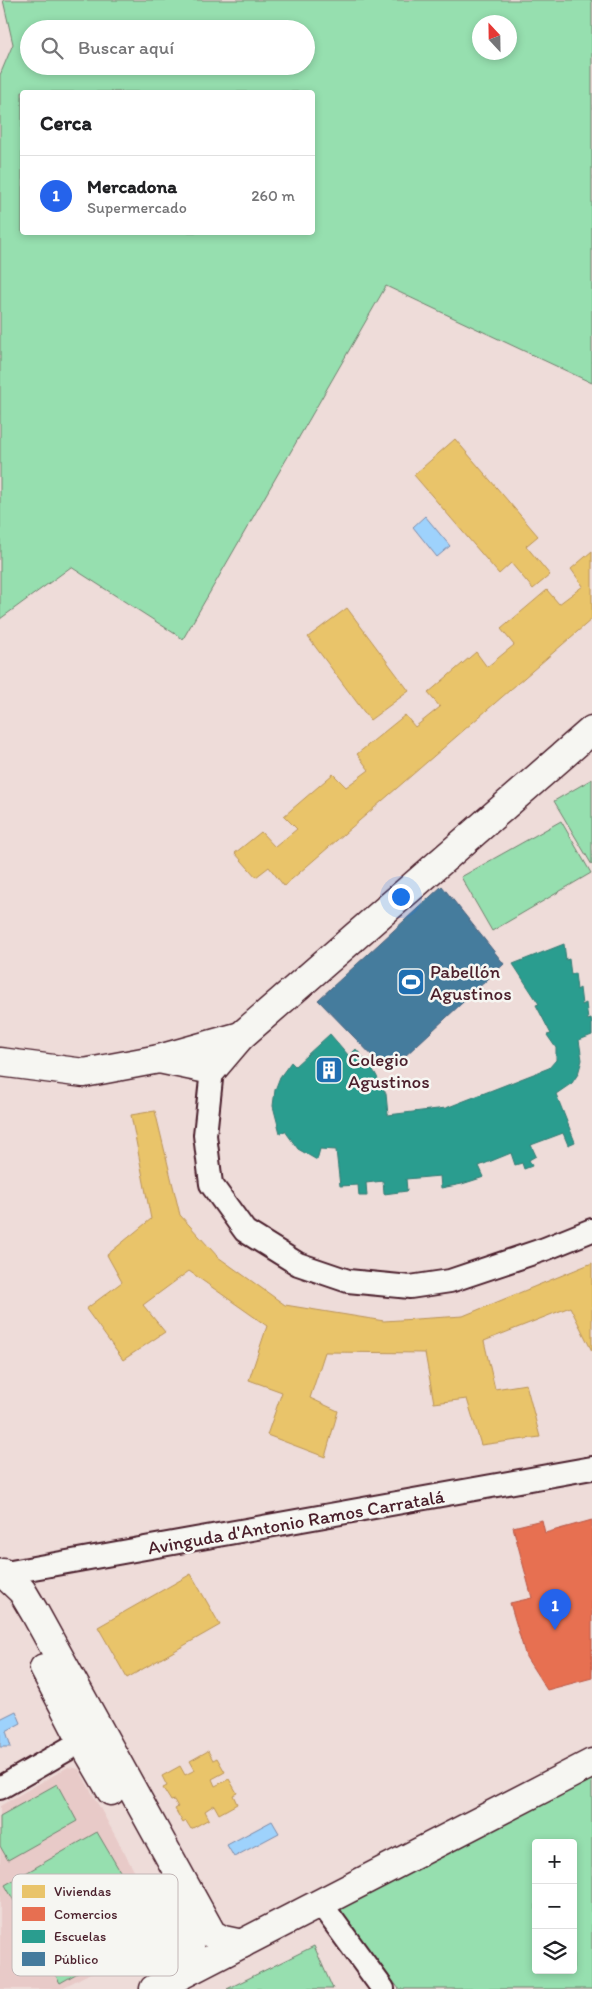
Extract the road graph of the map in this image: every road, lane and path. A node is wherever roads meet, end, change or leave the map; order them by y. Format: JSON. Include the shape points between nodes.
{"nodes":[{"id":1,"x":592,"y":730,"type":"edge"},
{"id":2,"x":242,"y":1036,"type":"junction"},
{"id":3,"x":159,"y":1059,"type":"junction"},
{"id":4,"x":0,"y":1062,"type":"edge"},
{"id":5,"x":212,"y":1070,"type":"junction"},
{"id":6,"x":592,"y":1230,"type":"edge"},
{"id":7,"x":592,"y":1468,"type":"edge"},
{"id":8,"x":1,"y":1572,"type":"edge"},
{"id":9,"x":82,"y":1742,"type":"junction"},
{"id":10,"x":592,"y":1762,"type":"edge"},
{"id":11,"x":0,"y":1788,"type":"edge"},
{"id":12,"x":156,"y":1874,"type":"edge"},
{"id":13,"x":321,"y":1904,"type":"junction"},
{"id":14,"x":178,"y":1912,"type":"edge"},
{"id":15,"x":242,"y":1944,"type":"junction"},
{"id":16,"x":191,"y":1969,"type":"junction"},
{"id":17,"x":154,"y":1989,"type":"edge"},
{"id":18,"x":383,"y":1989,"type":"edge"}],
"edges":[{"from":1,"to":2,"type":"street"},
{"from":2,"to":3,"type":"street"},
{"from":2,"to":5,"type":"street"},
{"from":3,"to":4,"type":"street","via":[[84,1073]]},
{"from":3,"to":5,"type":"street"},
{"from":5,"to":6,"type":"street","via":[[205,1135],[211,1184],[245,1231],[298,1264],[348,1281],[410,1287],[450,1281]]},
{"from":7,"to":8,"type":"street","name":"Avinguda d'Antonio Ramos Carratalá","via":[[56,1566]]},
{"from":8,"to":9,"type":"street","via":[[20,1621]]},
{"from":8,"to":15,"type":"street","via":[[22,1591],[31,1606],[212,1934]]},
{"from":9,"to":11,"type":"street"},
{"from":9,"to":12,"type":"street"},
{"from":10,"to":13,"type":"street"},
{"from":13,"to":15,"type":"street"},
{"from":13,"to":18,"type":"street"},
{"from":14,"to":16,"type":"street","via":[[191,1942]]},
{"from":15,"to":16,"type":"street"},
{"from":16,"to":17,"type":"street"}]}
